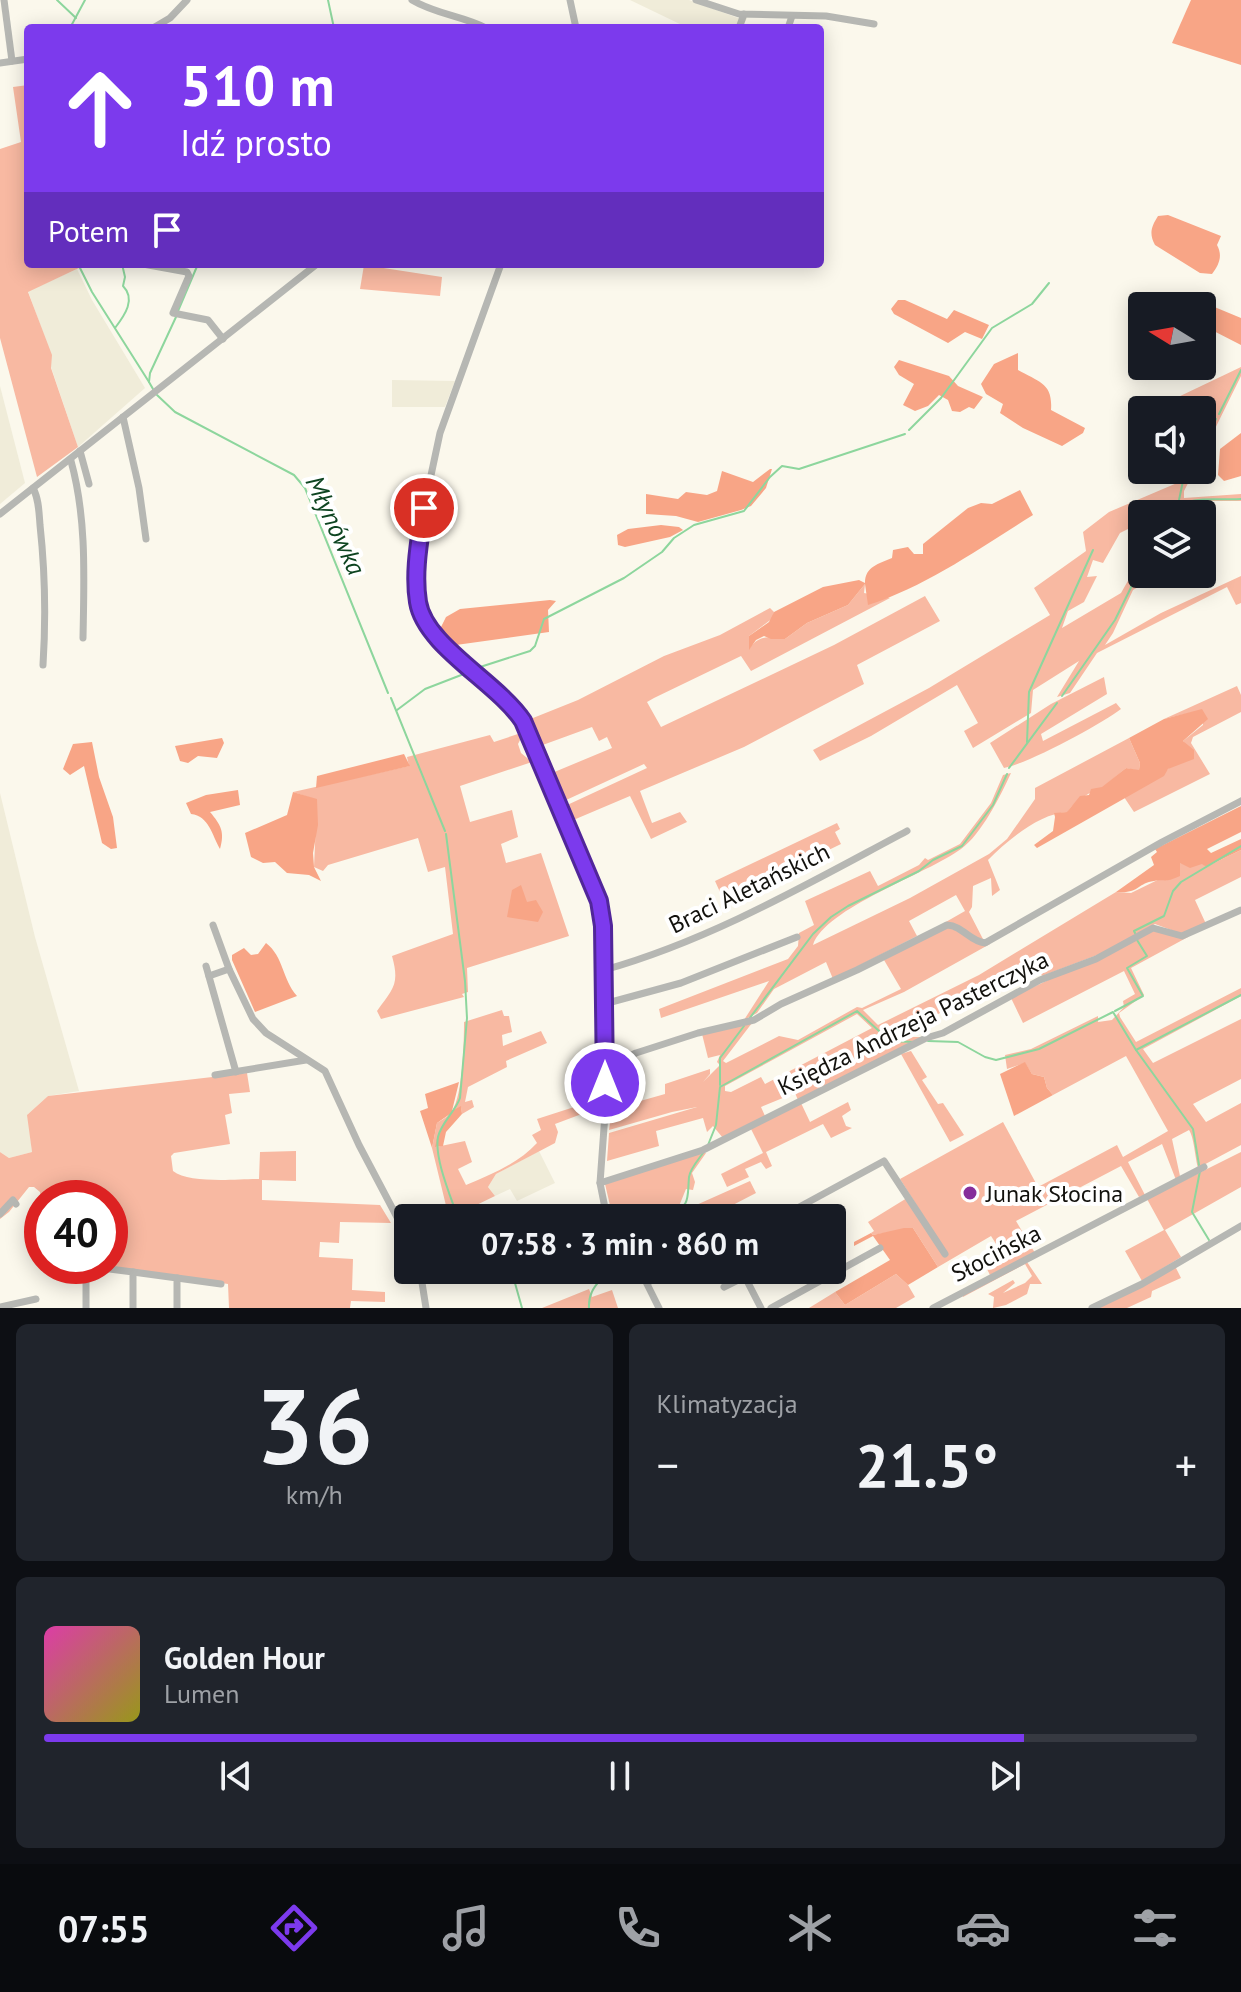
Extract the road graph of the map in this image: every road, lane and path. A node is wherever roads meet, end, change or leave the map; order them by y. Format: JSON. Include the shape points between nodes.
{"nodes":[{"id":1,"x":4,"y":0,"type":"edge"},
{"id":2,"x":187,"y":0,"type":"edge"},
{"id":3,"x":412,"y":0,"type":"edge"},
{"id":4,"x":570,"y":0,"type":"edge"},
{"id":5,"x":696,"y":0,"type":"edge"},
{"id":6,"x":744,"y":14,"type":"junction"},
{"id":7,"x":792,"y":16,"type":"junction"},
{"id":8,"x":160,"y":24,"type":"edge"},
{"id":9,"x":477,"y":24,"type":"edge"},
{"id":10,"x":575,"y":24,"type":"edge"},
{"id":11,"x":740,"y":24,"type":"edge"},
{"id":12,"x":789,"y":24,"type":"edge"},
{"id":13,"x":874,"y":24,"type":"dead end"},
{"id":14,"x":24,"y":60,"type":"edge"},
{"id":15,"x":12,"y":61,"type":"junction"},
{"id":16,"x":0,"y":63,"type":"edge"},
{"id":17,"x":165,"y":268,"type":"edge"},
{"id":18,"x":312,"y":268,"type":"edge"},
{"id":19,"x":500,"y":268,"type":"edge"},
{"id":20,"x":223,"y":339,"type":"junction"},
{"id":21,"x":123,"y":417,"type":"junction"},
{"id":22,"x":80,"y":451,"type":"junction"},
{"id":23,"x":71,"y":461,"type":"junction"},
{"id":24,"x":89,"y":484,"type":"dead end"},
{"id":25,"x":33,"y":488,"type":"junction"},
{"id":26,"x":0,"y":514,"type":"edge"},
{"id":27,"x":146,"y":539,"type":"dead end"},
{"id":28,"x":83,"y":638,"type":"dead end"},
{"id":29,"x":43,"y":665,"type":"dead end"},
{"id":30,"x":1241,"y":801,"type":"edge"},
{"id":31,"x":907,"y":831,"type":"dead end"},
{"id":32,"x":1241,"y":910,"type":"edge"},
{"id":33,"x":213,"y":925,"type":"dead end"},
{"id":34,"x":797,"y":937,"type":"dead end"},
{"id":35,"x":206,"y":966,"type":"dead end"},
{"id":36,"x":229,"y":969,"type":"junction"},
{"id":37,"x":604,"y":970,"type":"junction"},
{"id":38,"x":209,"y":976,"type":"junction"},
{"id":39,"x":604,"y":1004,"type":"junction"},
{"id":40,"x":306,"y":1060,"type":"junction"},
{"id":41,"x":605,"y":1068,"type":"junction"},
{"id":42,"x":236,"y":1072,"type":"junction"},
{"id":43,"x":215,"y":1075,"type":"dead end"},
{"id":44,"x":1204,"y":1167,"type":"dead end"},
{"id":45,"x":600,"y":1183,"type":"junction"},
{"id":46,"x":16,"y":1204,"type":"dead end"},
{"id":47,"x":604,"y":1204,"type":"edge"},
{"id":48,"x":805,"y":1204,"type":"edge"},
{"id":49,"x":394,"y":1212,"type":"edge"},
{"id":50,"x":0,"y":1214,"type":"edge"},
{"id":51,"x":1241,"y":1226,"type":"edge"},
{"id":52,"x":880,"y":1248,"type":"dead end"},
{"id":53,"x":945,"y":1254,"type":"dead end"},
{"id":54,"x":133,"y":1272,"type":"junction"},
{"id":55,"x":177,"y":1278,"type":"junction"},
{"id":56,"x":221,"y":1284,"type":"dead end"},
{"id":57,"x":422,"y":1284,"type":"edge"},
{"id":58,"x":649,"y":1284,"type":"edge"},
{"id":59,"x":730,"y":1284,"type":"edge"},
{"id":60,"x":749,"y":1284,"type":"edge"},
{"id":61,"x":724,"y":1287,"type":"dead end"},
{"id":62,"x":36,"y":1299,"type":"dead end"},
{"id":63,"x":0,"y":1307,"type":"edge"},
{"id":64,"x":86,"y":1308,"type":"edge"},
{"id":65,"x":133,"y":1308,"type":"edge"},
{"id":66,"x":177,"y":1308,"type":"edge"},
{"id":67,"x":426,"y":1308,"type":"edge"},
{"id":68,"x":659,"y":1308,"type":"edge"},
{"id":69,"x":761,"y":1308,"type":"edge"},
{"id":70,"x":771,"y":1308,"type":"edge"},
{"id":71,"x":933,"y":1308,"type":"edge"},
{"id":72,"x":1092,"y":1308,"type":"edge"}],
"edges":[{"from":1,"to":15,"type":"street"},
{"from":2,"to":8,"type":"street"},
{"from":3,"to":9,"type":"street"},
{"from":4,"to":10,"type":"street"},
{"from":5,"to":6,"type":"street"},
{"from":6,"to":7,"type":"street"},
{"from":6,"to":11,"type":"street"},
{"from":7,"to":12,"type":"street"},
{"from":7,"to":13,"type":"street"},
{"from":14,"to":15,"type":"street"},
{"from":15,"to":16,"type":"street"},
{"from":17,"to":20,"type":"street","via":[[189,276],[176,314],[208,320]]},
{"from":18,"to":20,"type":"street"},
{"from":19,"to":37,"type":"street","via":[[440,433],[424,508],[417,594],[435,636],[504,697],[523,721],[599,901]]},
{"from":20,"to":21,"type":"street"},
{"from":21,"to":22,"type":"street"},
{"from":21,"to":27,"type":"street"},
{"from":22,"to":23,"type":"street"},
{"from":22,"to":24,"type":"street"},
{"from":23,"to":25,"type":"street"},
{"from":23,"to":28,"type":"street","via":[[81,512]]},
{"from":25,"to":26,"type":"street"},
{"from":25,"to":29,"type":"street","via":[[42,540]]},
{"from":30,"to":41,"type":"street","via":[[985,943],[947,925],[754,1020],[698,1033]]},
{"from":31,"to":37,"type":"street","name":"Braci Aletańskich","via":[[696,938]]},
{"from":32,"to":45,"type":"street","name":"Księdza Andrzeja Pasterczyka","via":[[1182,936],[1153,928],[710,1146]]},
{"from":33,"to":36,"type":"street"},
{"from":34,"to":39,"type":"street","via":[[681,983]]},
{"from":35,"to":38,"type":"street"},
{"from":36,"to":38,"type":"street"},
{"from":36,"to":40,"type":"street","via":[[253,1019]]},
{"from":37,"to":39,"type":"street"},
{"from":38,"to":42,"type":"street"},
{"from":39,"to":41,"type":"street"},
{"from":40,"to":42,"type":"street"},
{"from":40,"to":49,"type":"street","via":[[325,1071]]},
{"from":41,"to":45,"type":"street"},
{"from":42,"to":43,"type":"street"},
{"from":44,"to":71,"type":"street","name":"Słocińska"},
{"from":45,"to":47,"type":"street"},
{"from":46,"to":50,"type":"street","via":[[13,1200]]},
{"from":48,"to":53,"type":"street","via":[[884,1161]]},
{"from":51,"to":72,"type":"street"},
{"from":52,"to":70,"type":"street"},
{"from":54,"to":55,"type":"street"},
{"from":54,"to":64,"type":"street","via":[[86,1266]]},
{"from":54,"to":65,"type":"street"},
{"from":55,"to":56,"type":"street"},
{"from":55,"to":66,"type":"street"},
{"from":57,"to":67,"type":"street"},
{"from":58,"to":68,"type":"street"},
{"from":59,"to":61,"type":"street"},
{"from":60,"to":69,"type":"street"},
{"from":62,"to":63,"type":"street"}]}
